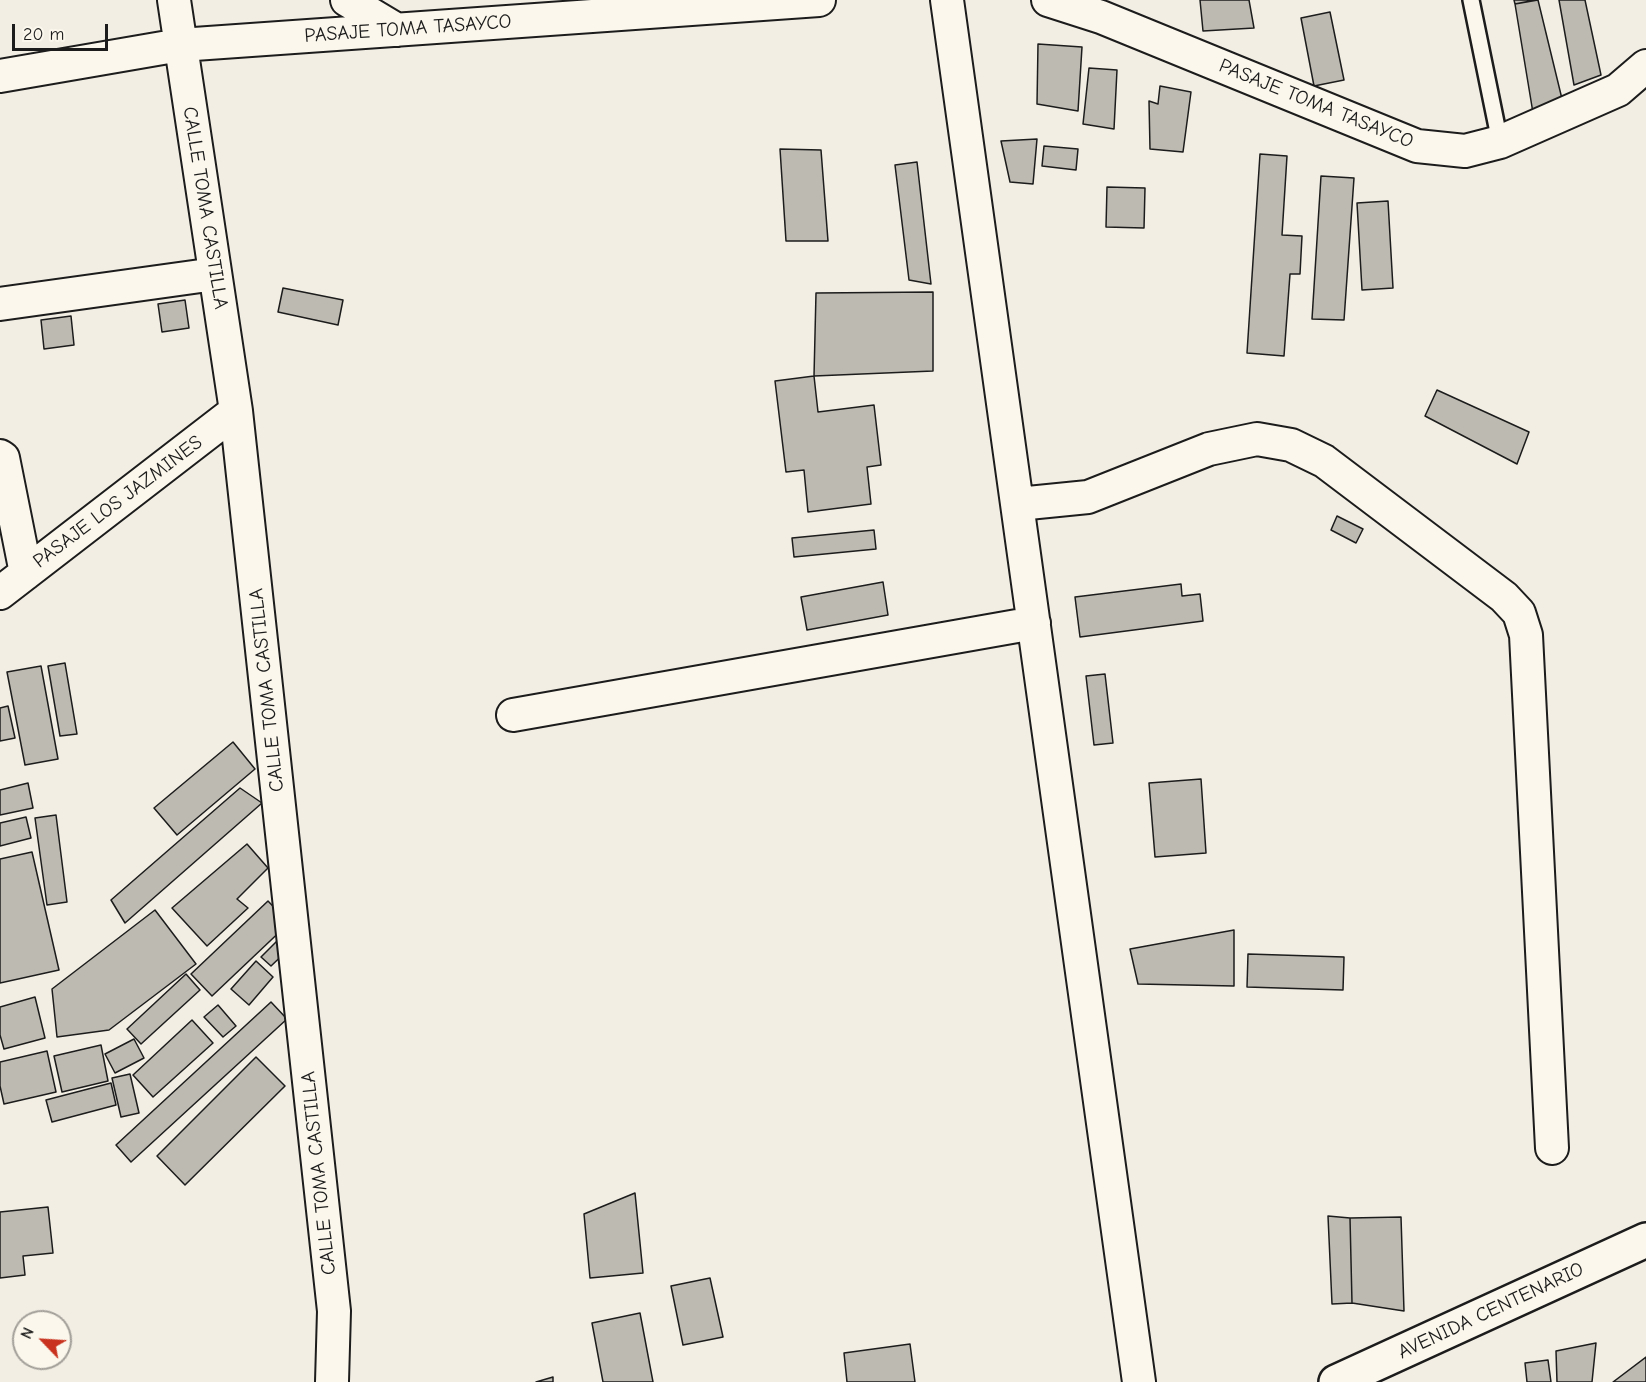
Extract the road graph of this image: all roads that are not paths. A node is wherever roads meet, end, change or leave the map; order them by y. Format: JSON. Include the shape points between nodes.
{"nodes":[{"id":1,"x":174,"y":0,"type":"edge"},
{"id":2,"x":347,"y":0,"type":"edge"},
{"id":3,"x":819,"y":0,"type":"edge"},
{"id":4,"x":947,"y":0,"type":"edge"},
{"id":5,"x":1048,"y":0,"type":"edge"},
{"id":6,"x":1471,"y":0,"type":"edge"},
{"id":7,"x":397,"y":30,"type":"junction"},
{"id":8,"x":180,"y":45,"type":"junction"},
{"id":9,"x":1646,"y":66,"type":"edge"},
{"id":10,"x":0,"y":76,"type":"edge"},
{"id":11,"x":1500,"y":142,"type":"junction"},
{"id":12,"x":215,"y":274,"type":"junction"},
{"id":13,"x":0,"y":304,"type":"edge"},
{"id":14,"x":236,"y":411,"type":"junction"},
{"id":15,"x":0,"y":456,"type":"edge"},
{"id":16,"x":1018,"y":504,"type":"junction"},
{"id":17,"x":26,"y":573,"type":"junction"},
{"id":18,"x":0,"y":592,"type":"edge"},
{"id":19,"x":1034,"y":624,"type":"junction"},
{"id":20,"x":513,"y":715,"type":"dead end"},
{"id":21,"x":1552,"y":1148,"type":"dead end"},
{"id":22,"x":1646,"y":1240,"type":"edge"},
{"id":23,"x":332,"y":1382,"type":"edge"},
{"id":24,"x":1139,"y":1382,"type":"edge"},
{"id":25,"x":1336,"y":1382,"type":"edge"}],
"edges":[{"from":1,"to":8,"type":"street","name":"CALLE TOMA CASTILLA"},
{"from":2,"to":7,"type":"street"},
{"from":3,"to":7,"type":"street","name":"PASAJE TOMA TASAYCO"},
{"from":4,"to":16,"type":"street"},
{"from":5,"to":11,"type":"street","name":"PASAJE TOMA TASAYCO","via":[[1101,17],[1417,146],[1465,151]]},
{"from":6,"to":11,"type":"lane"},
{"from":7,"to":8,"type":"street","name":"PASAJE TOMA TASAYCO"},
{"from":8,"to":10,"type":"street","name":"PASAJE TOMA TASAYCO"},
{"from":8,"to":12,"type":"street","name":"CALLE TOMA CASTILLA"},
{"from":9,"to":11,"type":"street","name":"PASAJE TOMA TASAYCO","via":[[1618,90]]},
{"from":12,"to":13,"type":"street"},
{"from":12,"to":14,"type":"street","name":"CALLE TOMA CASTILLA"},
{"from":14,"to":17,"type":"street","name":"PASAJE LOS JAZMINES"},
{"from":14,"to":23,"type":"street","name":"CALLE TOMA CASTILLA","via":[[334,1311]]},
{"from":15,"to":17,"type":"street"},
{"from":16,"to":19,"type":"street"},
{"from":16,"to":21,"type":"street","via":[[1088,497],[1209,449],[1257,440],[1291,445],[1324,461],[1504,597],[1519,613],[1527,635]]},
{"from":17,"to":18,"type":"street","name":"PASAJE LOS JAZMINES"},
{"from":19,"to":20,"type":"street"},
{"from":19,"to":24,"type":"street"},
{"from":22,"to":25,"type":"main road","name":"AVENIDA CENTENARIO"}]}
